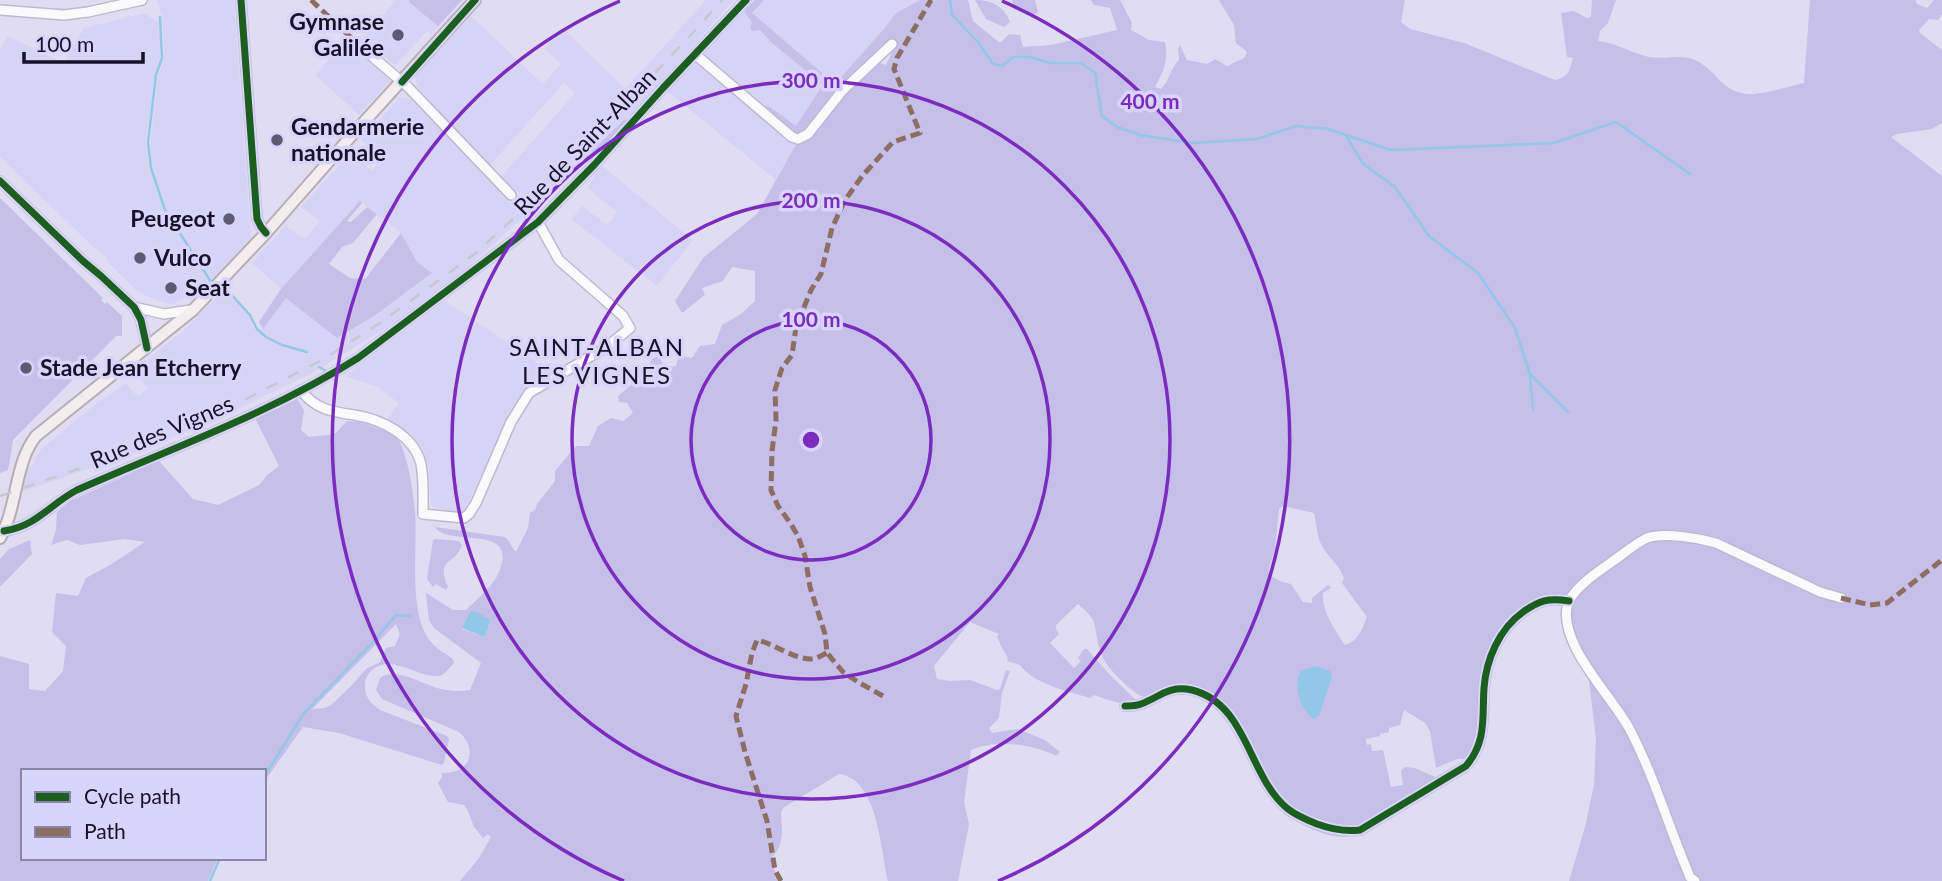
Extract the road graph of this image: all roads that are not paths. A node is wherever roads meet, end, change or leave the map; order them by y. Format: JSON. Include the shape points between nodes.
{"nodes":[{"id":1,"x":142,"y":0,"type":"edge"},
{"id":2,"x":241,"y":0,"type":"edge"},
{"id":3,"x":475,"y":0,"type":"edge"},
{"id":4,"x":746,"y":0,"type":"edge"},
{"id":5,"x":0,"y":10,"type":"edge"},
{"id":6,"x":892,"y":44,"type":"dead end"},
{"id":7,"x":360,"y":46,"type":"dead end"},
{"id":8,"x":696,"y":55,"type":"junction"},
{"id":9,"x":402,"y":82,"type":"junction"},
{"id":10,"x":0,"y":181,"type":"edge"},
{"id":11,"x":511,"y":195,"type":"dead end"},
{"id":12,"x":538,"y":222,"type":"junction"},
{"id":13,"x":266,"y":233,"type":"junction"},
{"id":14,"x":134,"y":307,"type":"junction"},
{"id":15,"x":193,"y":310,"type":"junction"},
{"id":16,"x":147,"y":348,"type":"junction"},
{"id":17,"x":338,"y":371,"type":"joint"},
{"id":18,"x":301,"y":390,"type":"junction"},
{"id":19,"x":2,"y":535,"type":"edge"},
{"id":20,"x":1841,"y":598,"type":"dead end"},
{"id":21,"x":1569,"y":601,"type":"junction"},
{"id":22,"x":1125,"y":706,"type":"dead end"},
{"id":23,"x":1695,"y":881,"type":"edge"}],
"edges":[{"from":1,"to":5,"type":"street","via":[[64,15]]},
{"from":2,"to":13,"type":"street","via":[[257,219]]},
{"from":3,"to":9,"type":"main road"},
{"from":4,"to":8,"type":"street","name":"Rue de Saint-Alban"},
{"from":6,"to":8,"type":"street","via":[[842,91],[808,134],[798,139]]},
{"from":7,"to":9,"type":"street"},
{"from":8,"to":12,"type":"street","name":"Rue de Saint-Alban"},
{"from":9,"to":11,"type":"street"},
{"from":9,"to":13,"type":"main road"},
{"from":10,"to":14,"type":"street"},
{"from":12,"to":17,"type":"street","name":"Rue de Saint-Alban"},
{"from":12,"to":18,"type":"street","via":[[559,260],[623,316],[630,328],[529,393],[516,411],[476,503],[464,518],[423,514],[420,463],[414,448],[388,425],[319,406]]},
{"from":13,"to":15,"type":"main road"},
{"from":14,"to":15,"type":"street","via":[[164,314]]},
{"from":14,"to":16,"type":"street"},
{"from":15,"to":16,"type":"main road"},
{"from":16,"to":19,"type":"main road","via":[[33,440]]},
{"from":17,"to":18,"type":"street","name":"Rue des Vignes"},
{"from":18,"to":19,"type":"street","name":"Rue des Vignes","via":[[200,439],[66,495],[31,523]]},
{"from":20,"to":21,"type":"street","via":[[1716,543],[1667,536],[1638,543],[1593,576]]},
{"from":21,"to":22,"type":"street","via":[[1552,598],[1539,603],[1514,619],[1502,634],[1485,682],[1482,737],[1466,766],[1360,830],[1322,826],[1288,809],[1266,782],[1232,718],[1204,694],[1170,690],[1139,705]]},
{"from":21,"to":23,"type":"street","via":[[1568,632],[1584,664],[1628,727]]}]}
